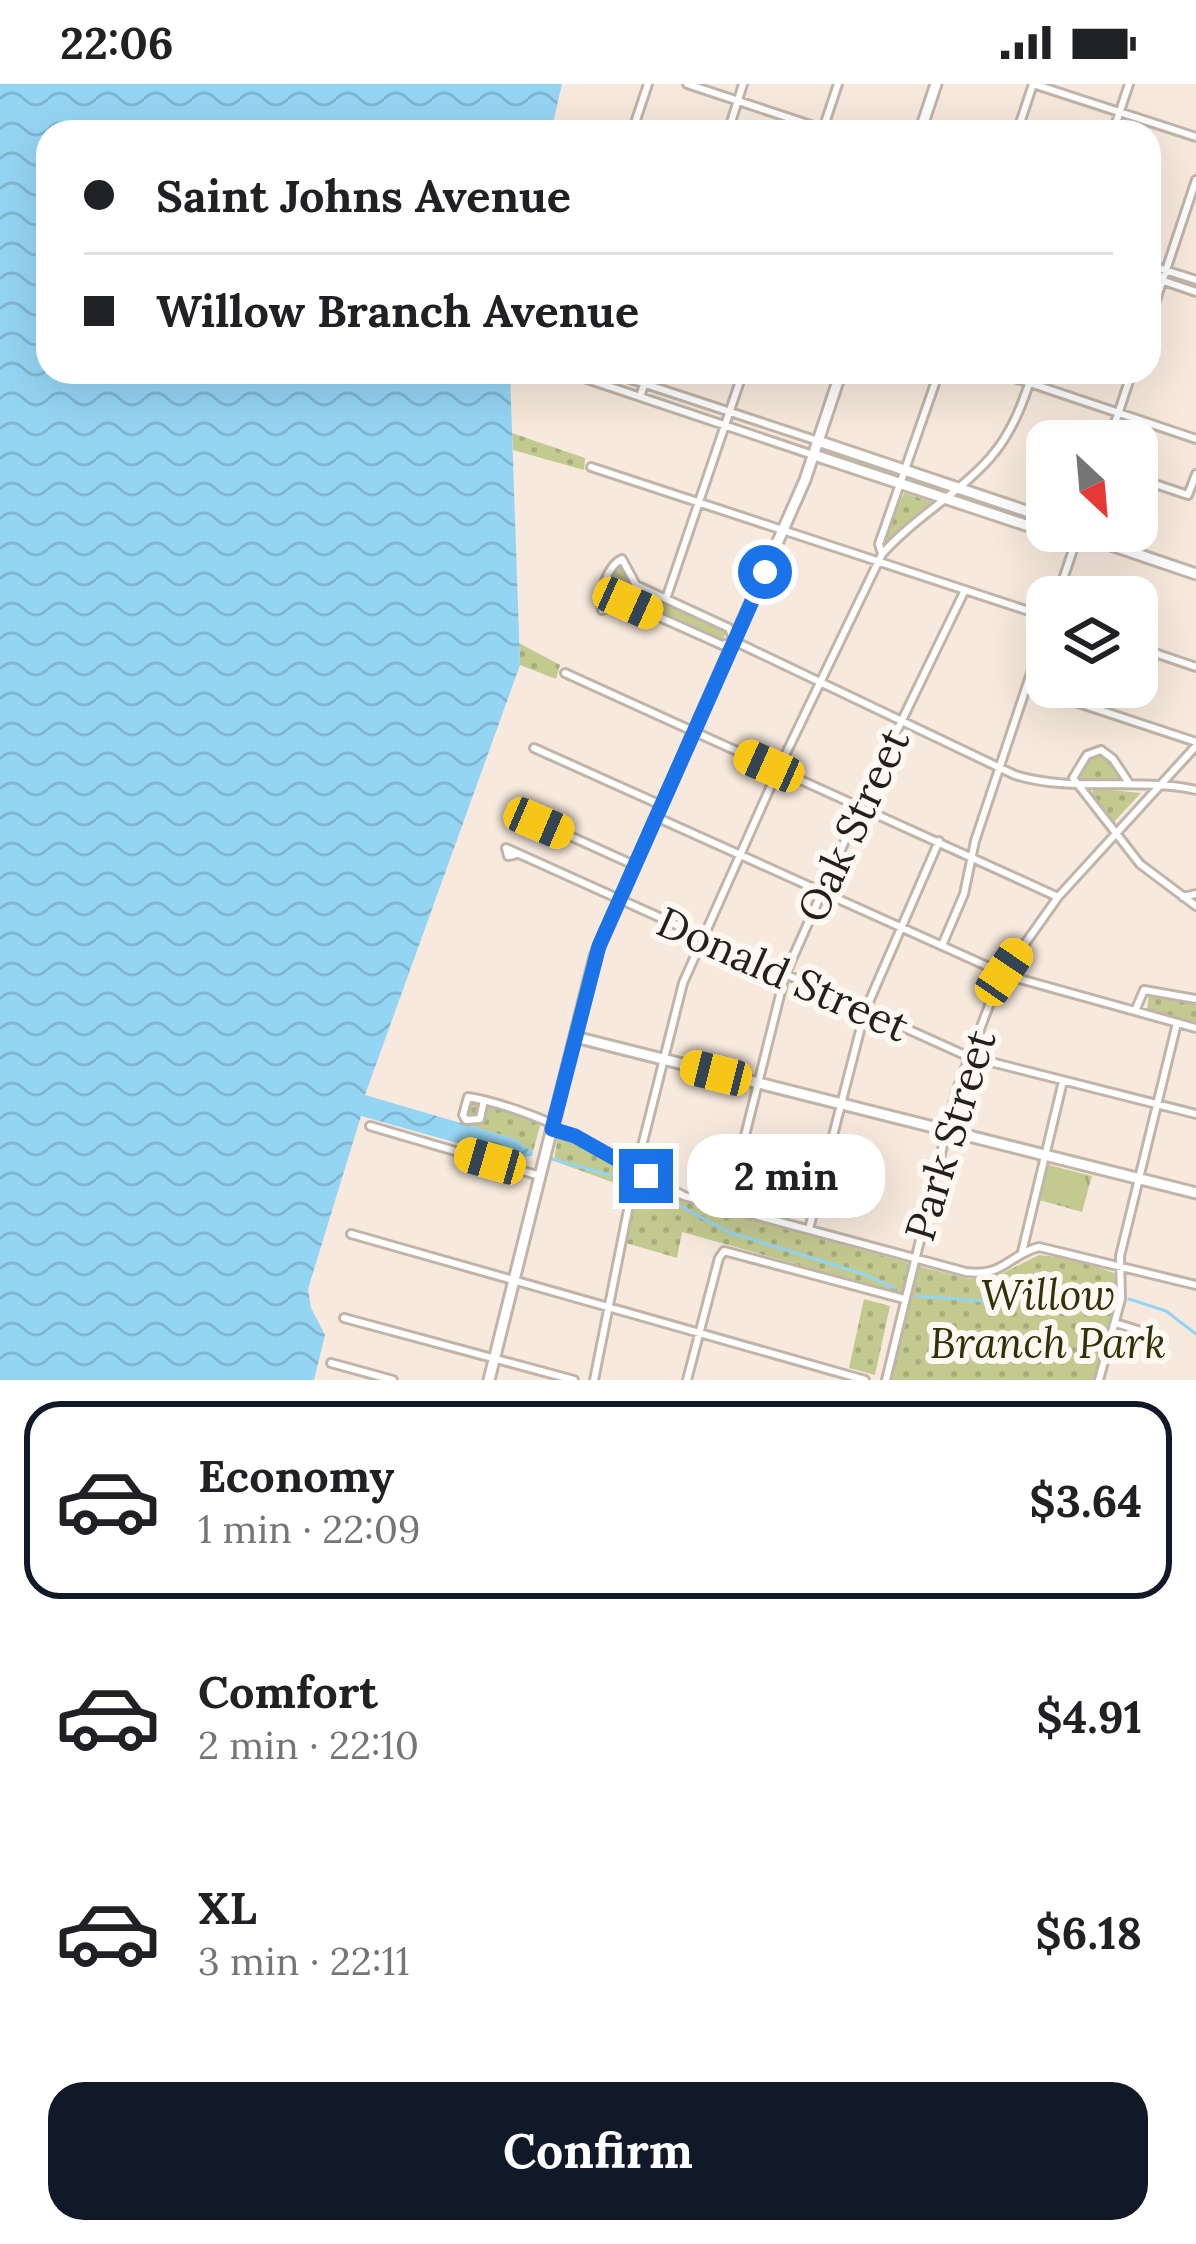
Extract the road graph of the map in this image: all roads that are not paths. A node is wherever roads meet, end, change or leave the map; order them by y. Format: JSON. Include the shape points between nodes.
{"nodes":[{"id":1,"x":648,"y":84,"type":"edge"},
{"id":2,"x":687,"y":84,"type":"edge"},
{"id":3,"x":743,"y":84,"type":"edge"},
{"id":4,"x":838,"y":84,"type":"edge"},
{"id":5,"x":936,"y":84,"type":"edge"},
{"id":6,"x":1033,"y":84,"type":"edge"},
{"id":7,"x":1129,"y":84,"type":"edge"},
{"id":8,"x":737,"y":100,"type":"junction"},
{"id":9,"x":1119,"y":112,"type":"junction"},
{"id":10,"x":636,"y":120,"type":"edge"},
{"id":11,"x":731,"y":120,"type":"edge"},
{"id":12,"x":794,"y":120,"type":"edge"},
{"id":13,"x":829,"y":120,"type":"edge"},
{"id":14,"x":924,"y":120,"type":"edge"},
{"id":15,"x":1021,"y":120,"type":"edge"},
{"id":16,"x":1117,"y":120,"type":"edge"},
{"id":17,"x":1144,"y":120,"type":"edge"},
{"id":18,"x":1161,"y":126,"type":"edge"},
{"id":19,"x":1196,"y":137,"type":"edge"},
{"id":20,"x":1196,"y":179,"type":"edge"},
{"id":21,"x":1161,"y":269,"type":"edge"},
{"id":22,"x":1166,"y":271,"type":"junction"},
{"id":23,"x":1162,"y":280,"type":"junction"},
{"id":24,"x":1196,"y":280,"type":"edge"},
{"id":25,"x":1161,"y":283,"type":"edge"},
{"id":26,"x":1196,"y":292,"type":"edge"},
{"id":27,"x":602,"y":384,"type":"edge"},
{"id":28,"x":644,"y":384,"type":"joint"},
{"id":29,"x":739,"y":384,"type":"edge"},
{"id":30,"x":837,"y":384,"type":"edge"},
{"id":31,"x":935,"y":384,"type":"edge"},
{"id":32,"x":1030,"y":384,"type":"edge"},
{"id":33,"x":1033,"y":384,"type":"edge"},
{"id":34,"x":1128,"y":384,"type":"edge"},
{"id":35,"x":640,"y":397,"type":"junction"},
{"id":36,"x":730,"y":412,"type":"junction"},
{"id":37,"x":1119,"y":412,"type":"junction"},
{"id":38,"x":1116,"y":420,"type":"edge"},
{"id":39,"x":726,"y":425,"type":"junction"},
{"id":40,"x":1196,"y":439,"type":"edge"},
{"id":41,"x":818,"y":441,"type":"junction"},
{"id":42,"x":814,"y":455,"type":"junction"},
{"id":43,"x":591,"y":466,"type":"dead end"},
{"id":44,"x":905,"y":471,"type":"junction"},
{"id":45,"x":1196,"y":474,"type":"edge"},
{"id":46,"x":901,"y":483,"type":"junction"},
{"id":47,"x":1158,"y":485,"type":"edge"},
{"id":48,"x":957,"y":487,"type":"junction"},
{"id":49,"x":944,"y":497,"type":"junction"},
{"id":50,"x":699,"y":502,"type":"junction"},
{"id":51,"x":1026,"y":511,"type":"edge"},
{"id":52,"x":1026,"y":525,"type":"edge"},
{"id":53,"x":783,"y":530,"type":"junction"},
{"id":54,"x":1134,"y":552,"type":"edge"},
{"id":55,"x":880,"y":558,"type":"junction"},
{"id":56,"x":1196,"y":574,"type":"edge"},
{"id":57,"x":965,"y":590,"type":"junction"},
{"id":58,"x":665,"y":599,"type":"junction"},
{"id":59,"x":1026,"y":613,"type":"edge"},
{"id":60,"x":734,"y":640,"type":"junction"},
{"id":61,"x":1158,"y":654,"type":"edge"},
{"id":62,"x":1196,"y":667,"type":"edge"},
{"id":63,"x":565,"y":673,"type":"dead end"},
{"id":64,"x":821,"y":682,"type":"junction"},
{"id":65,"x":1026,"y":689,"type":"edge"},
{"id":66,"x":1091,"y":708,"type":"edge"},
{"id":67,"x":902,"y":721,"type":"junction"},
{"id":68,"x":694,"y":732,"type":"junction"},
{"id":69,"x":1196,"y":744,"type":"edge"},
{"id":70,"x":534,"y":748,"type":"dead end"},
{"id":71,"x":1000,"y":767,"type":"junction"},
{"id":72,"x":778,"y":770,"type":"junction"},
{"id":73,"x":1075,"y":782,"type":"junction"},
{"id":74,"x":1162,"y":782,"type":"junction"},
{"id":75,"x":1129,"y":783,"type":"junction"},
{"id":76,"x":1196,"y":790,"type":"edge"},
{"id":77,"x":662,"y":805,"type":"junction"},
{"id":78,"x":860,"y":807,"type":"junction"},
{"id":79,"x":526,"y":809,"type":"dead end"},
{"id":80,"x":656,"y":817,"type":"junction"},
{"id":81,"x":1116,"y":832,"type":"junction"},
{"id":82,"x":939,"y":841,"type":"junction"},
{"id":83,"x":740,"y":854,"type":"junction"},
{"id":84,"x":514,"y":855,"type":"dead end"},
{"id":85,"x":972,"y":856,"type":"junction"},
{"id":86,"x":634,"y":865,"type":"junction"},
{"id":87,"x":822,"y":891,"type":"junction"},
{"id":88,"x":1196,"y":894,"type":"edge"},
{"id":89,"x":1058,"y":896,"type":"junction"},
{"id":90,"x":1183,"y":897,"type":"junction"},
{"id":91,"x":618,"y":902,"type":"junction"},
{"id":92,"x":1196,"y":906,"type":"edge"},
{"id":93,"x":902,"y":926,"type":"junction"},
{"id":94,"x":702,"y":939,"type":"junction"},
{"id":95,"x":943,"y":944,"type":"junction"},
{"id":96,"x":1004,"y":972,"type":"junction"},
{"id":97,"x":785,"y":975,"type":"junction"},
{"id":98,"x":1196,"y":999,"type":"edge"},
{"id":99,"x":865,"y":1010,"type":"junction"},
{"id":100,"x":1135,"y":1011,"type":"junction"},
{"id":101,"x":1177,"y":1023,"type":"junction"},
{"id":102,"x":1196,"y":1028,"type":"edge"},
{"id":103,"x":575,"y":1037,"type":"junction"},
{"id":104,"x":967,"y":1056,"type":"junction"},
{"id":105,"x":664,"y":1060,"type":"junction"},
{"id":106,"x":1064,"y":1081,"type":"junction"},
{"id":107,"x":757,"y":1083,"type":"junction"},
{"id":108,"x":484,"y":1100,"type":"junction"},
{"id":109,"x":1156,"y":1104,"type":"junction"},
{"id":110,"x":841,"y":1105,"type":"junction"},
{"id":111,"x":1196,"y":1114,"type":"edge"},
{"id":112,"x":370,"y":1126,"type":"dead end"},
{"id":113,"x":552,"y":1126,"type":"junction"},
{"id":114,"x":945,"y":1130,"type":"junction"},
{"id":115,"x":1045,"y":1156,"type":"junction"},
{"id":116,"x":636,"y":1170,"type":"junction"},
{"id":117,"x":540,"y":1176,"type":"junction"},
{"id":118,"x":1138,"y":1179,"type":"junction"},
{"id":119,"x":1196,"y":1193,"type":"edge"},
{"id":120,"x":727,"y":1208,"type":"junction"},
{"id":121,"x":809,"y":1230,"type":"junction"},
{"id":122,"x":351,"y":1234,"type":"dead end"},
{"id":123,"x":1022,"y":1256,"type":"junction"},
{"id":124,"x":914,"y":1258,"type":"junction"},
{"id":125,"x":1120,"y":1265,"type":"junction"},
{"id":126,"x":513,"y":1282,"type":"junction"},
{"id":127,"x":1196,"y":1285,"type":"edge"},
{"id":128,"x":904,"y":1299,"type":"junction"},
{"id":129,"x":608,"y":1309,"type":"junction"},
{"id":130,"x":344,"y":1318,"type":"dead end"},
{"id":131,"x":1115,"y":1323,"type":"junction"},
{"id":132,"x":700,"y":1334,"type":"junction"},
{"id":133,"x":1151,"y":1334,"type":"dead end"},
{"id":134,"x":494,"y":1358,"type":"junction"},
{"id":135,"x":331,"y":1363,"type":"dead end"},
{"id":136,"x":393,"y":1380,"type":"edge"},
{"id":137,"x":488,"y":1380,"type":"edge"},
{"id":138,"x":574,"y":1380,"type":"edge"},
{"id":139,"x":594,"y":1380,"type":"edge"},
{"id":140,"x":687,"y":1380,"type":"edge"},
{"id":141,"x":865,"y":1380,"type":"edge"},
{"id":142,"x":886,"y":1380,"type":"edge"},
{"id":143,"x":1099,"y":1380,"type":"edge"}],
"edges":[{"from":1,"to":10,"type":"street"},
{"from":2,"to":8,"type":"street"},
{"from":3,"to":8,"type":"street"},
{"from":4,"to":13,"type":"street"},
{"from":5,"to":14,"type":"main road"},
{"from":6,"to":9,"type":"street"},
{"from":6,"to":15,"type":"street"},
{"from":7,"to":9,"type":"street"},
{"from":8,"to":11,"type":"street"},
{"from":8,"to":12,"type":"street"},
{"from":9,"to":16,"type":"street"},
{"from":9,"to":17,"type":"street"},
{"from":18,"to":19,"type":"street"},
{"from":20,"to":22,"type":"street"},
{"from":21,"to":22,"type":"street"},
{"from":22,"to":23,"type":"street"},
{"from":22,"to":24,"type":"street"},
{"from":23,"to":25,"type":"street"},
{"from":23,"to":26,"type":"street"},
{"from":27,"to":35,"type":"street"},
{"from":28,"to":35,"type":"street"},
{"from":28,"to":36,"type":"street"},
{"from":29,"to":36,"type":"street"},
{"from":30,"to":41,"type":"main road"},
{"from":31,"to":44,"type":"street"},
{"from":32,"to":48,"type":"street","via":[[1006,437]]},
{"from":33,"to":37,"type":"street"},
{"from":34,"to":37,"type":"street"},
{"from":35,"to":39,"type":"street"},
{"from":36,"to":39,"type":"street"},
{"from":36,"to":41,"type":"street"},
{"from":37,"to":38,"type":"street"},
{"from":37,"to":40,"type":"street"},
{"from":39,"to":42,"type":"street"},
{"from":39,"to":50,"type":"street"},
{"from":41,"to":42,"type":"main road"},
{"from":41,"to":44,"type":"main road"},
{"from":42,"to":46,"type":"main road"},
{"from":42,"to":53,"type":"main road"},
{"from":43,"to":50,"type":"street"},
{"from":44,"to":46,"type":"street"},
{"from":44,"to":48,"type":"main road"},
{"from":45,"to":47,"type":"street","via":[[1188,495]]},
{"from":46,"to":49,"type":"main road"},
{"from":46,"to":55,"type":"street"},
{"from":48,"to":49,"type":"street"},
{"from":48,"to":51,"type":"main road"},
{"from":49,"to":52,"type":"main road"},
{"from":49,"to":55,"type":"street"},
{"from":50,"to":53,"type":"street"},
{"from":50,"to":58,"type":"street"},
{"from":53,"to":55,"type":"street"},
{"from":53,"to":60,"type":"main road"},
{"from":54,"to":56,"type":"main road"},
{"from":55,"to":57,"type":"street"},
{"from":55,"to":64,"type":"street"},
{"from":57,"to":59,"type":"street"},
{"from":57,"to":67,"type":"street","name":"Oak Street"},
{"from":58,"to":60,"type":"street","via":[[729,628]]},
{"from":58,"to":60,"type":"street","via":[[636,584],[622,560],[610,569],[599,604],[602,610],[628,603],[722,645]]},
{"from":60,"to":64,"type":"street"},
{"from":60,"to":68,"type":"main road"},
{"from":61,"to":62,"type":"street"},
{"from":63,"to":68,"type":"street"},
{"from":64,"to":67,"type":"street"},
{"from":64,"to":72,"type":"street"},
{"from":65,"to":71,"type":"street"},
{"from":66,"to":69,"type":"street"},
{"from":67,"to":71,"type":"street"},
{"from":67,"to":78,"type":"street","name":"Oak Street"},
{"from":68,"to":72,"type":"street"},
{"from":68,"to":77,"type":"main road"},
{"from":69,"to":74,"type":"street","name":"Park Street"},
{"from":70,"to":77,"type":"street"},
{"from":71,"to":73,"type":"street"},
{"from":71,"to":85,"type":"street"},
{"from":72,"to":78,"type":"street"},
{"from":72,"to":83,"type":"street"},
{"from":73,"to":75,"type":"street"},
{"from":73,"to":75,"type":"street","via":[[1087,755],[1101,750]]},
{"from":73,"to":81,"type":"street"},
{"from":74,"to":75,"type":"street"},
{"from":74,"to":76,"type":"street"},
{"from":74,"to":81,"type":"street","name":"Park Street"},
{"from":77,"to":80,"type":"main road"},
{"from":78,"to":82,"type":"street"},
{"from":78,"to":87,"type":"street","name":"Oak Street"},
{"from":79,"to":86,"type":"street","via":[[539,823]]},
{"from":80,"to":83,"type":"street"},
{"from":80,"to":86,"type":"main road"},
{"from":81,"to":89,"type":"street","name":"Park Street"},
{"from":81,"to":90,"type":"street"},
{"from":82,"to":85,"type":"street"},
{"from":82,"to":93,"type":"street"},
{"from":83,"to":87,"type":"street"},
{"from":83,"to":94,"type":"street"},
{"from":84,"to":91,"type":"street","name":"Donald Street"},
{"from":85,"to":89,"type":"street"},
{"from":85,"to":95,"type":"street"},
{"from":86,"to":91,"type":"main road"},
{"from":87,"to":93,"type":"street"},
{"from":87,"to":97,"type":"street","name":"Oak Street"},
{"from":88,"to":90,"type":"street"},
{"from":89,"to":96,"type":"street","name":"Park Street"},
{"from":90,"to":92,"type":"street"},
{"from":91,"to":94,"type":"street","name":"Donald Street"},
{"from":91,"to":103,"type":"main road"},
{"from":93,"to":95,"type":"street"},
{"from":93,"to":99,"type":"street"},
{"from":94,"to":97,"type":"street","name":"Donald Street"},
{"from":94,"to":105,"type":"street"},
{"from":95,"to":96,"type":"street"},
{"from":96,"to":100,"type":"street"},
{"from":96,"to":104,"type":"street","name":"Park Street"},
{"from":97,"to":99,"type":"street","name":"Donald Street"},
{"from":97,"to":107,"type":"street","name":"Oak Street"},
{"from":98,"to":100,"type":"street","via":[[1144,990]]},
{"from":99,"to":104,"type":"street","name":"Donald Street"},
{"from":99,"to":110,"type":"street"},
{"from":100,"to":101,"type":"street"},
{"from":101,"to":102,"type":"street"},
{"from":101,"to":109,"type":"street"},
{"from":103,"to":105,"type":"main road"},
{"from":103,"to":113,"type":"main road"},
{"from":104,"to":106,"type":"street","name":"Donald Street"},
{"from":104,"to":114,"type":"street","name":"Park Street"},
{"from":105,"to":107,"type":"main road"},
{"from":105,"to":116,"type":"street"},
{"from":106,"to":109,"type":"street","name":"Donald Street"},
{"from":106,"to":115,"type":"street"},
{"from":107,"to":110,"type":"main road"},
{"from":107,"to":120,"type":"street","name":"Oak Street"},
{"from":108,"to":108,"type":"street","via":[[468,1097],[466,1120],[480,1119]]},
{"from":108,"to":113,"type":"street"},
{"from":109,"to":111,"type":"street","name":"Donald Street"},
{"from":109,"to":118,"type":"street"},
{"from":110,"to":114,"type":"main road"},
{"from":110,"to":121,"type":"street"},
{"from":112,"to":117,"type":"street"},
{"from":113,"to":116,"type":"street"},
{"from":113,"to":117,"type":"main road"},
{"from":114,"to":115,"type":"main road"},
{"from":114,"to":124,"type":"street","name":"Park Street"},
{"from":115,"to":118,"type":"main road"},
{"from":115,"to":123,"type":"street"},
{"from":116,"to":120,"type":"street"},
{"from":116,"to":129,"type":"street"},
{"from":117,"to":126,"type":"main road"},
{"from":118,"to":119,"type":"main road"},
{"from":118,"to":125,"type":"street"},
{"from":120,"to":121,"type":"street"},
{"from":121,"to":124,"type":"street"},
{"from":122,"to":126,"type":"street"},
{"from":123,"to":124,"type":"street","via":[[981,1274]]},
{"from":123,"to":125,"type":"street","via":[[1039,1247]]},
{"from":124,"to":128,"type":"street","name":"Park Street"},
{"from":125,"to":127,"type":"street"},
{"from":125,"to":131,"type":"street"},
{"from":126,"to":129,"type":"street"},
{"from":126,"to":134,"type":"main road"},
{"from":128,"to":132,"type":"street","via":[[724,1251]]},
{"from":128,"to":142,"type":"street","name":"Park Street"},
{"from":129,"to":132,"type":"street"},
{"from":129,"to":139,"type":"street"},
{"from":130,"to":134,"type":"street"},
{"from":131,"to":133,"type":"street"},
{"from":131,"to":143,"type":"street"},
{"from":132,"to":140,"type":"street"},
{"from":132,"to":141,"type":"street"},
{"from":134,"to":137,"type":"main road"},
{"from":134,"to":138,"type":"street"},
{"from":135,"to":136,"type":"street"}]}
